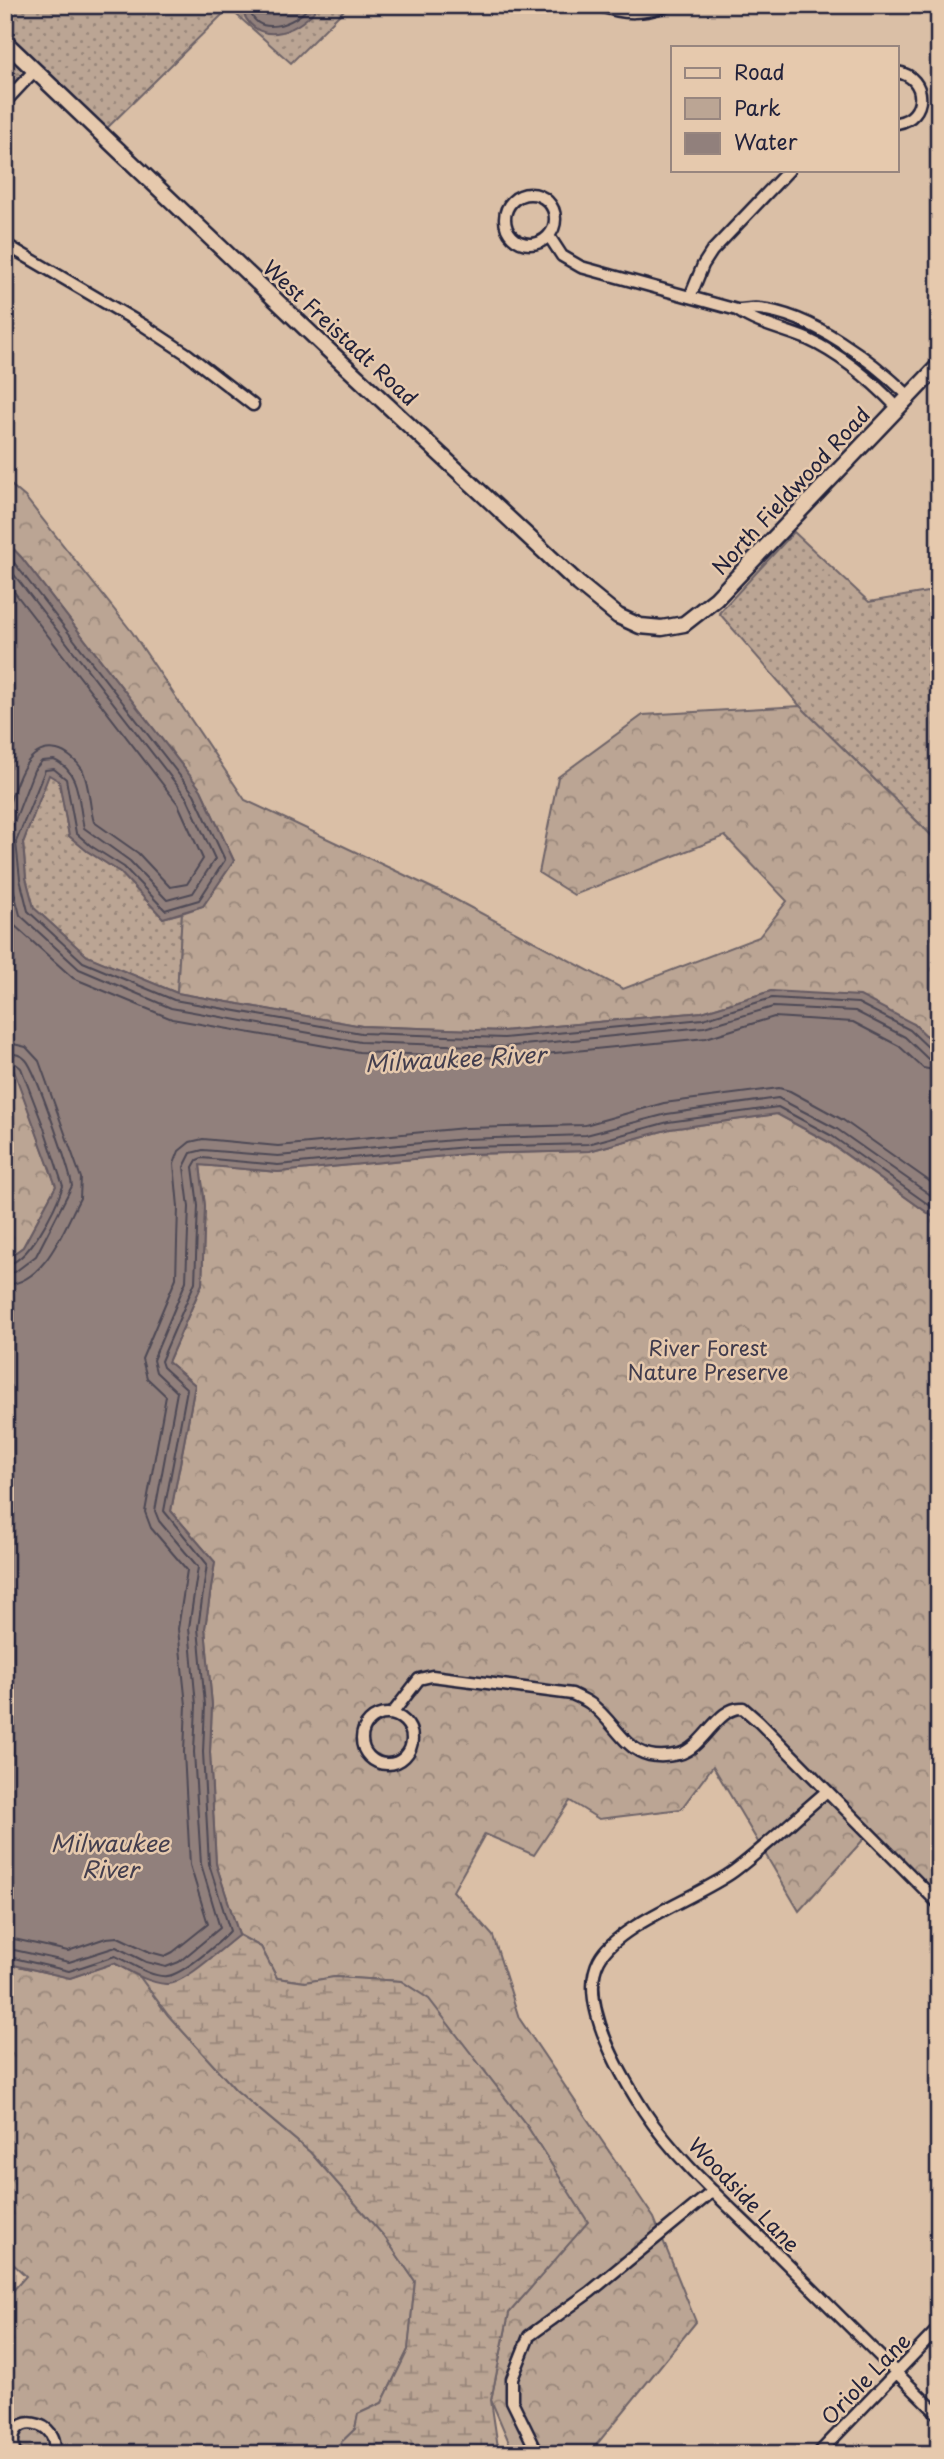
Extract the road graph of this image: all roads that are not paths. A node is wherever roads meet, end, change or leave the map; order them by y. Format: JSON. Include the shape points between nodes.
{"nodes":[{"id":1,"x":598,"y":5,"type":"edge"},
{"id":2,"x":670,"y":5,"type":"edge"},
{"id":3,"x":5,"y":42,"type":"edge"},
{"id":4,"x":35,"y":70,"type":"junction"},
{"id":5,"x":898,"y":72,"type":"edge"},
{"id":6,"x":5,"y":102,"type":"edge"},
{"id":7,"x":898,"y":123,"type":"edge"},
{"id":8,"x":787,"y":172,"type":"edge"},
{"id":9,"x":549,"y":236,"type":"junction"},
{"id":10,"x":5,"y":244,"type":"edge"},
{"id":11,"x":690,"y":297,"type":"junction"},
{"id":12,"x":737,"y":310,"type":"junction"},
{"id":13,"x":811,"y":326,"type":"junction"},
{"id":14,"x":806,"y":339,"type":"junction"},
{"id":15,"x":867,"y":359,"type":"junction"},
{"id":16,"x":939,"y":365,"type":"edge"},
{"id":17,"x":859,"y":370,"type":"junction"},
{"id":18,"x":909,"y":396,"type":"junction"},
{"id":19,"x":253,"y":405,"type":"dead end"},
{"id":20,"x":897,"y":407,"type":"junction"},
{"id":21,"x":662,"y":628,"type":"joint"},
{"id":22,"x":392,"y":1713,"type":"junction"},
{"id":23,"x":826,"y":1792,"type":"junction"},
{"id":24,"x":939,"y":1904,"type":"edge"},
{"id":25,"x":713,"y":2191,"type":"junction"},
{"id":26,"x":939,"y":2329,"type":"edge"},
{"id":27,"x":896,"y":2372,"type":"junction"},
{"id":28,"x":939,"y":2415,"type":"edge"},
{"id":29,"x":15,"y":2454,"type":"edge"},
{"id":30,"x":52,"y":2454,"type":"edge"},
{"id":31,"x":538,"y":2454,"type":"edge"},
{"id":32,"x":818,"y":2454,"type":"edge"}],
"edges":[{"from":1,"to":2,"type":"street","via":[[617,13],[646,13]]},
{"from":3,"to":4,"type":"street","name":"West Freistadt Road"},
{"from":4,"to":6,"type":"street"},
{"from":4,"to":21,"type":"street","name":"West Freistadt Road","via":[[579,584],[618,616],[639,626]]},
{"from":5,"to":7,"type":"street","via":[[915,81],[921,97],[916,113]]},
{"from":8,"to":11,"type":"street","via":[[712,251]]},
{"from":9,"to":9,"type":"street","via":[[555,221],[551,206],[530,194],[515,199],[506,212],[512,236],[526,244]]},
{"from":9,"to":11,"type":"street","via":[[562,256],[581,267]]},
{"from":10,"to":19,"type":"street","via":[[143,325]]},
{"from":11,"to":12,"type":"street"},
{"from":12,"to":13,"type":"street","via":[[759,309]]},
{"from":12,"to":14,"type":"street","via":[[754,322]]},
{"from":13,"to":14,"type":"street"},
{"from":13,"to":15,"type":"street"},
{"from":14,"to":17,"type":"street"},
{"from":15,"to":17,"type":"street"},
{"from":15,"to":18,"type":"street"},
{"from":16,"to":18,"type":"street","name":"North Fieldwood Road"},
{"from":17,"to":20,"type":"street"},
{"from":18,"to":20,"type":"street","name":"North Fieldwood Road"},
{"from":20,"to":21,"type":"street","name":"North Fieldwood Road","via":[[716,599],[684,624]]},
{"from":22,"to":22,"type":"street","via":[[375,1716],[363,1728],[365,1752],[378,1763],[395,1763],[412,1745],[411,1729]]},
{"from":22,"to":23,"type":"street","via":[[418,1679],[432,1676],[572,1694],[591,1704],[622,1740],[644,1754],[665,1756],[683,1753],[732,1709],[743,1708]]},
{"from":23,"to":24,"type":"street"},
{"from":23,"to":25,"type":"street","name":"Woodside Lane","via":[[732,1873],[619,1936],[598,1960],[592,1984],[609,2049],[645,2112]]},
{"from":25,"to":27,"type":"street","name":"Woodside Lane"},
{"from":25,"to":31,"type":"street","via":[[529,2336],[512,2379],[512,2401]]},
{"from":26,"to":27,"type":"street","name":"Oriole Lane"},
{"from":27,"to":28,"type":"street","name":"Woodside Lane"},
{"from":27,"to":32,"type":"street","name":"Oriole Lane"},
{"from":29,"to":30,"type":"street","via":[[14,2432],[32,2423],[54,2436]]}]}
